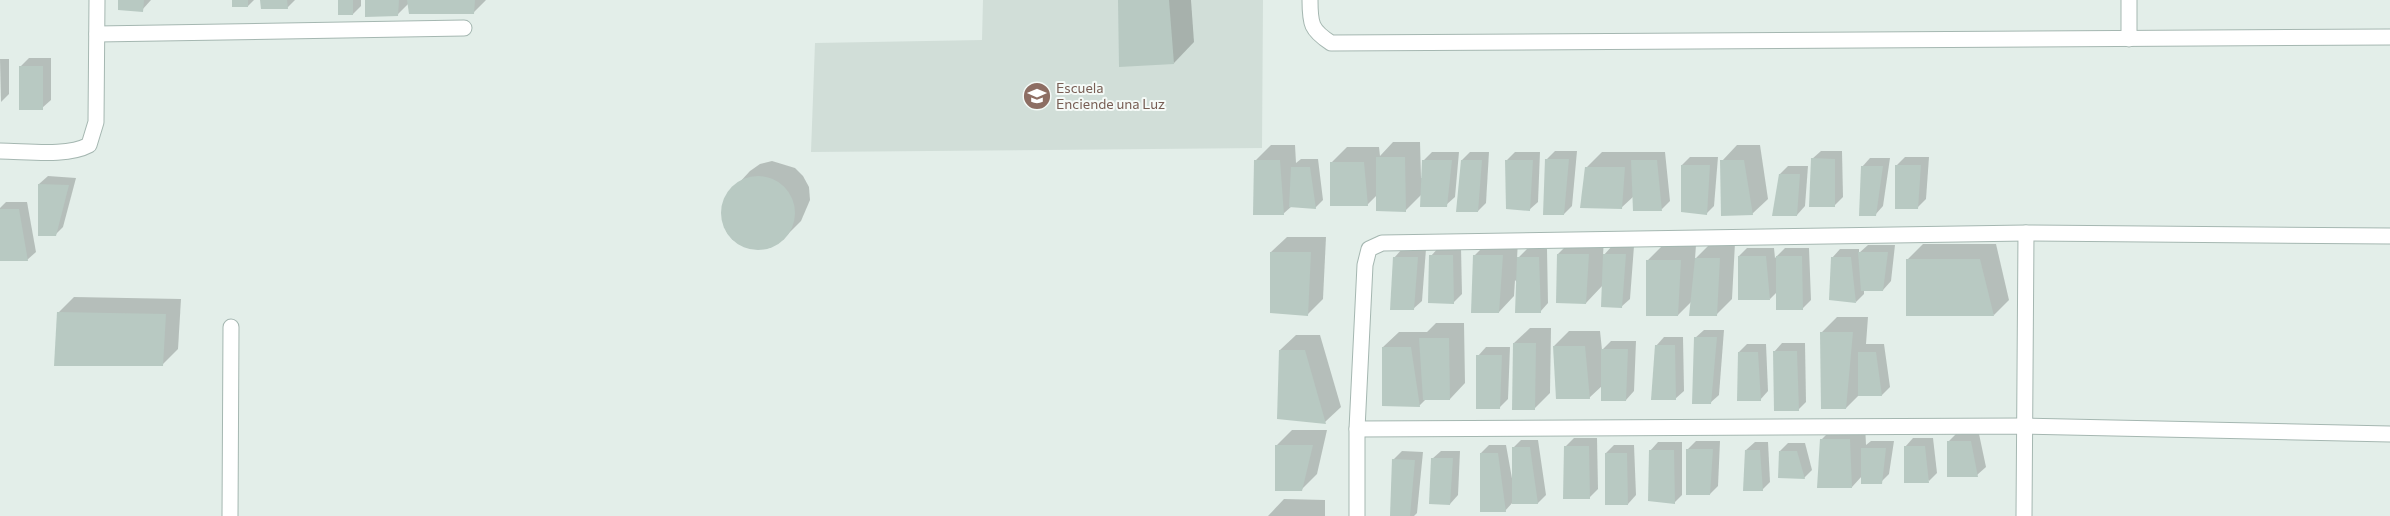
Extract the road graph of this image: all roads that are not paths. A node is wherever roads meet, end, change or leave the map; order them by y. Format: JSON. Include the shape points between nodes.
{"nodes":[{"id":1,"x":97,"y":0,"type":"edge"},
{"id":2,"x":1310,"y":0,"type":"edge"},
{"id":3,"x":2129,"y":0,"type":"edge"},
{"id":4,"x":464,"y":28,"type":"dead end"},
{"id":5,"x":97,"y":34,"type":"junction"},
{"id":6,"x":2390,"y":37,"type":"edge"},
{"id":7,"x":2129,"y":39,"type":"junction"},
{"id":8,"x":0,"y":151,"type":"edge"},
{"id":9,"x":2026,"y":233,"type":"junction"},
{"id":10,"x":2390,"y":236,"type":"edge"},
{"id":11,"x":231,"y":327,"type":"dead end"},
{"id":12,"x":2024,"y":426,"type":"junction"},
{"id":13,"x":1356,"y":429,"type":"junction"},
{"id":14,"x":2390,"y":434,"type":"edge"},
{"id":15,"x":230,"y":516,"type":"edge"},
{"id":16,"x":1356,"y":516,"type":"edge"},
{"id":17,"x":2024,"y":516,"type":"edge"}],
"edges":[{"from":1,"to":5,"type":"street"},
{"from":2,"to":7,"type":"street","via":[[1310,20],[1316,33],[1331,43]]},
{"from":3,"to":7,"type":"street"},
{"from":4,"to":5,"type":"street"},
{"from":5,"to":8,"type":"street","via":[[96,122],[89,145],[80,150],[66,151]]},
{"from":6,"to":7,"type":"street"},
{"from":9,"to":10,"type":"street"},
{"from":9,"to":12,"type":"street"},
{"from":9,"to":13,"type":"street","via":[[1382,243],[1369,249],[1365,265]]},
{"from":11,"to":15,"type":"street"},
{"from":12,"to":13,"type":"street"},
{"from":12,"to":14,"type":"street"},
{"from":12,"to":17,"type":"street"},
{"from":13,"to":16,"type":"street"}]}
